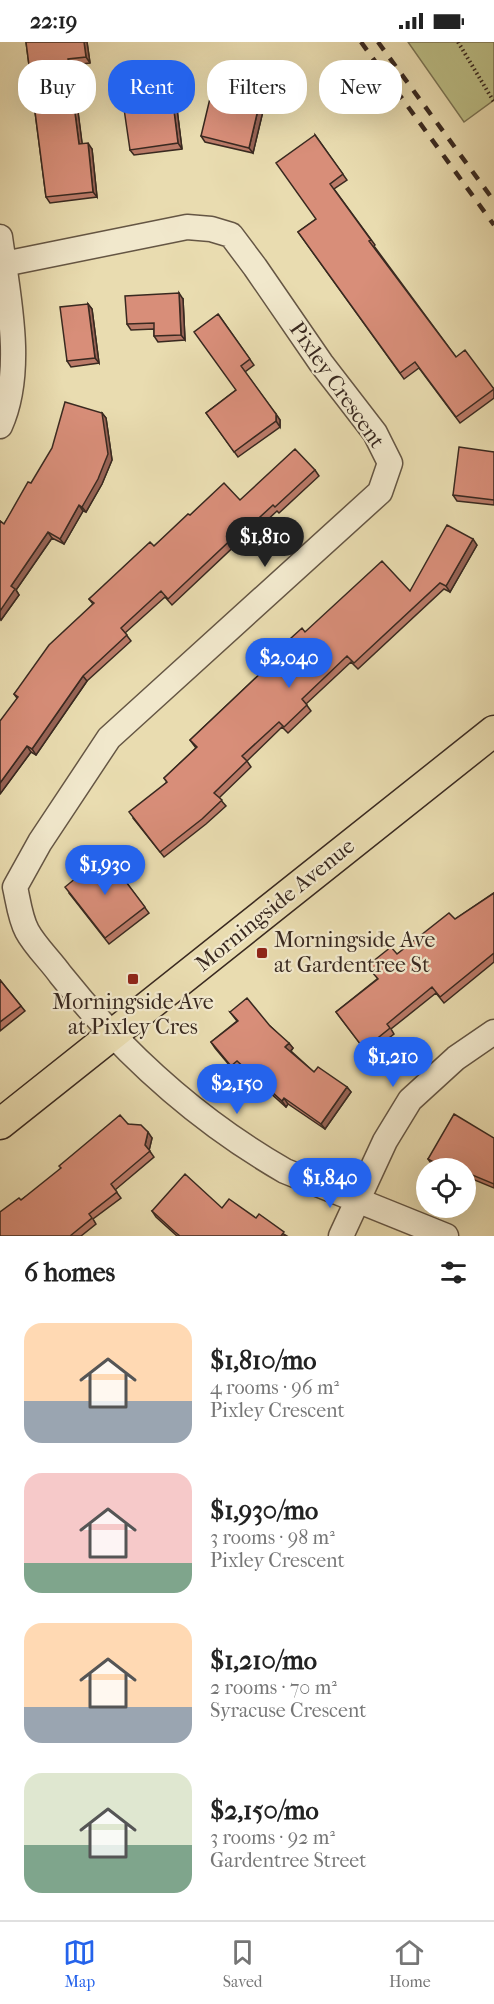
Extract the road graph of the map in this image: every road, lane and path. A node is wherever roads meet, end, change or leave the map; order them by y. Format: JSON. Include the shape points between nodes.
{"nodes":[{"id":1,"x":458,"y":42,"type":"edge"},
{"id":2,"x":494,"y":102,"type":"edge"},
{"id":3,"x":0,"y":237,"type":"edge"},
{"id":4,"x":3,"y":264,"type":"junction"},
{"id":5,"x":0,"y":426,"type":"edge"},
{"id":6,"x":494,"y":731,"type":"edge"},
{"id":7,"x":494,"y":1032,"type":"edge"},
{"id":8,"x":114,"y":1034,"type":"junction"},
{"id":9,"x":0,"y":1124,"type":"edge"},
{"id":10,"x":357,"y":1200,"type":"junction"},
{"id":11,"x":341,"y":1236,"type":"edge"},
{"id":12,"x":446,"y":1236,"type":"edge"}],
"edges":[{"from":1,"to":2,"type":"path"},
{"from":3,"to":4,"type":"street"},
{"from":4,"to":5,"type":"street","via":[[14,347],[12,383]]},
{"from":4,"to":8,"type":"street","name":"Pixley Crescent","via":[[187,227],[231,235],[375,433],[390,463],[380,492],[109,738],[15,887],[26,930],[81,1000]]},
{"from":6,"to":8,"type":"main road","name":"Morningside Avenue"},
{"from":7,"to":10,"type":"street","via":[[456,1058],[410,1100]]},
{"from":8,"to":9,"type":"main road","name":"Morningside Avenue"},
{"from":8,"to":10,"type":"street","name":"Pixley Crescent","via":[[189,1107],[261,1157]]},
{"from":10,"to":11,"type":"street"},
{"from":10,"to":12,"type":"street","name":"Pixley Crescent"}]}
